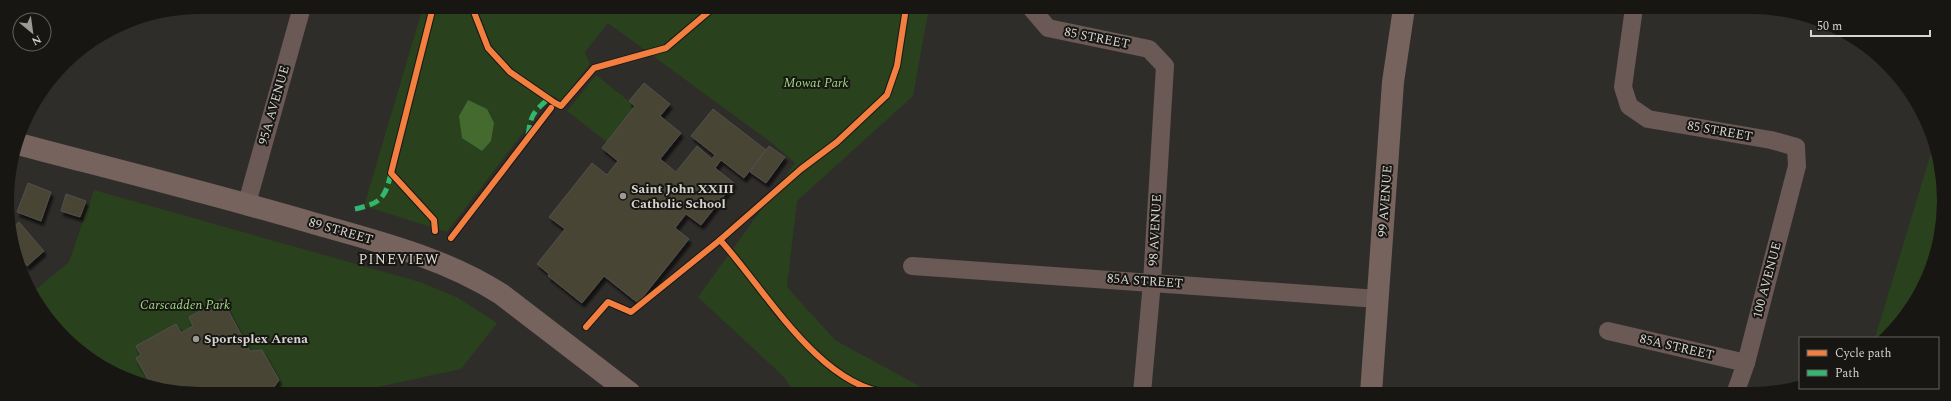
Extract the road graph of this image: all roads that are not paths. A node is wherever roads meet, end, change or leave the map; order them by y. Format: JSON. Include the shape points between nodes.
{"nodes":[{"id":1,"x":300,"y":14,"type":"edge"},
{"id":2,"x":1036,"y":14,"type":"edge"},
{"id":3,"x":1403,"y":14,"type":"edge"},
{"id":4,"x":1633,"y":14,"type":"edge"},
{"id":5,"x":1165,"y":66,"type":"joint"},
{"id":6,"x":22,"y":145,"type":"edge"},
{"id":7,"x":1797,"y":166,"type":"joint"},
{"id":8,"x":247,"y":204,"type":"junction"},
{"id":9,"x":912,"y":266,"type":"dead end"},
{"id":10,"x":1152,"y":282,"type":"junction"},
{"id":11,"x":1378,"y":299,"type":"junction"},
{"id":12,"x":1608,"y":331,"type":"dead end"},
{"id":13,"x":1746,"y":363,"type":"junction"},
{"id":14,"x":622,"y":387,"type":"edge"},
{"id":15,"x":1143,"y":387,"type":"edge"},
{"id":16,"x":1371,"y":387,"type":"edge"},
{"id":17,"x":1737,"y":387,"type":"edge"}],
"edges":[{"from":1,"to":8,"type":"street","name":"95A AVENUE"},
{"from":2,"to":5,"type":"street","name":"85 STREET","via":[[1048,28],[1149,48]]},
{"from":3,"to":11,"type":"street","name":"99 AVENUE","via":[[1393,82]]},
{"from":4,"to":7,"type":"street","name":"85 STREET","via":[[1623,87],[1628,106],[1648,119],[1771,140],[1796,147]]},
{"from":5,"to":10,"type":"street","name":"98 AVENUE"},
{"from":6,"to":8,"type":"street","name":"89 STREET"},
{"from":7,"to":13,"type":"street","name":"100 AVENUE"},
{"from":8,"to":14,"type":"street","name":"89 STREET","via":[[401,248],[464,273],[501,294]]},
{"from":9,"to":10,"type":"street","name":"85A STREET"},
{"from":10,"to":11,"type":"street","name":"85A STREET"},
{"from":10,"to":15,"type":"street","name":"98 AVENUE"},
{"from":11,"to":16,"type":"street","name":"99 AVENUE"},
{"from":12,"to":13,"type":"street","name":"85A STREET"},
{"from":13,"to":17,"type":"street","name":"100 AVENUE"}]}
